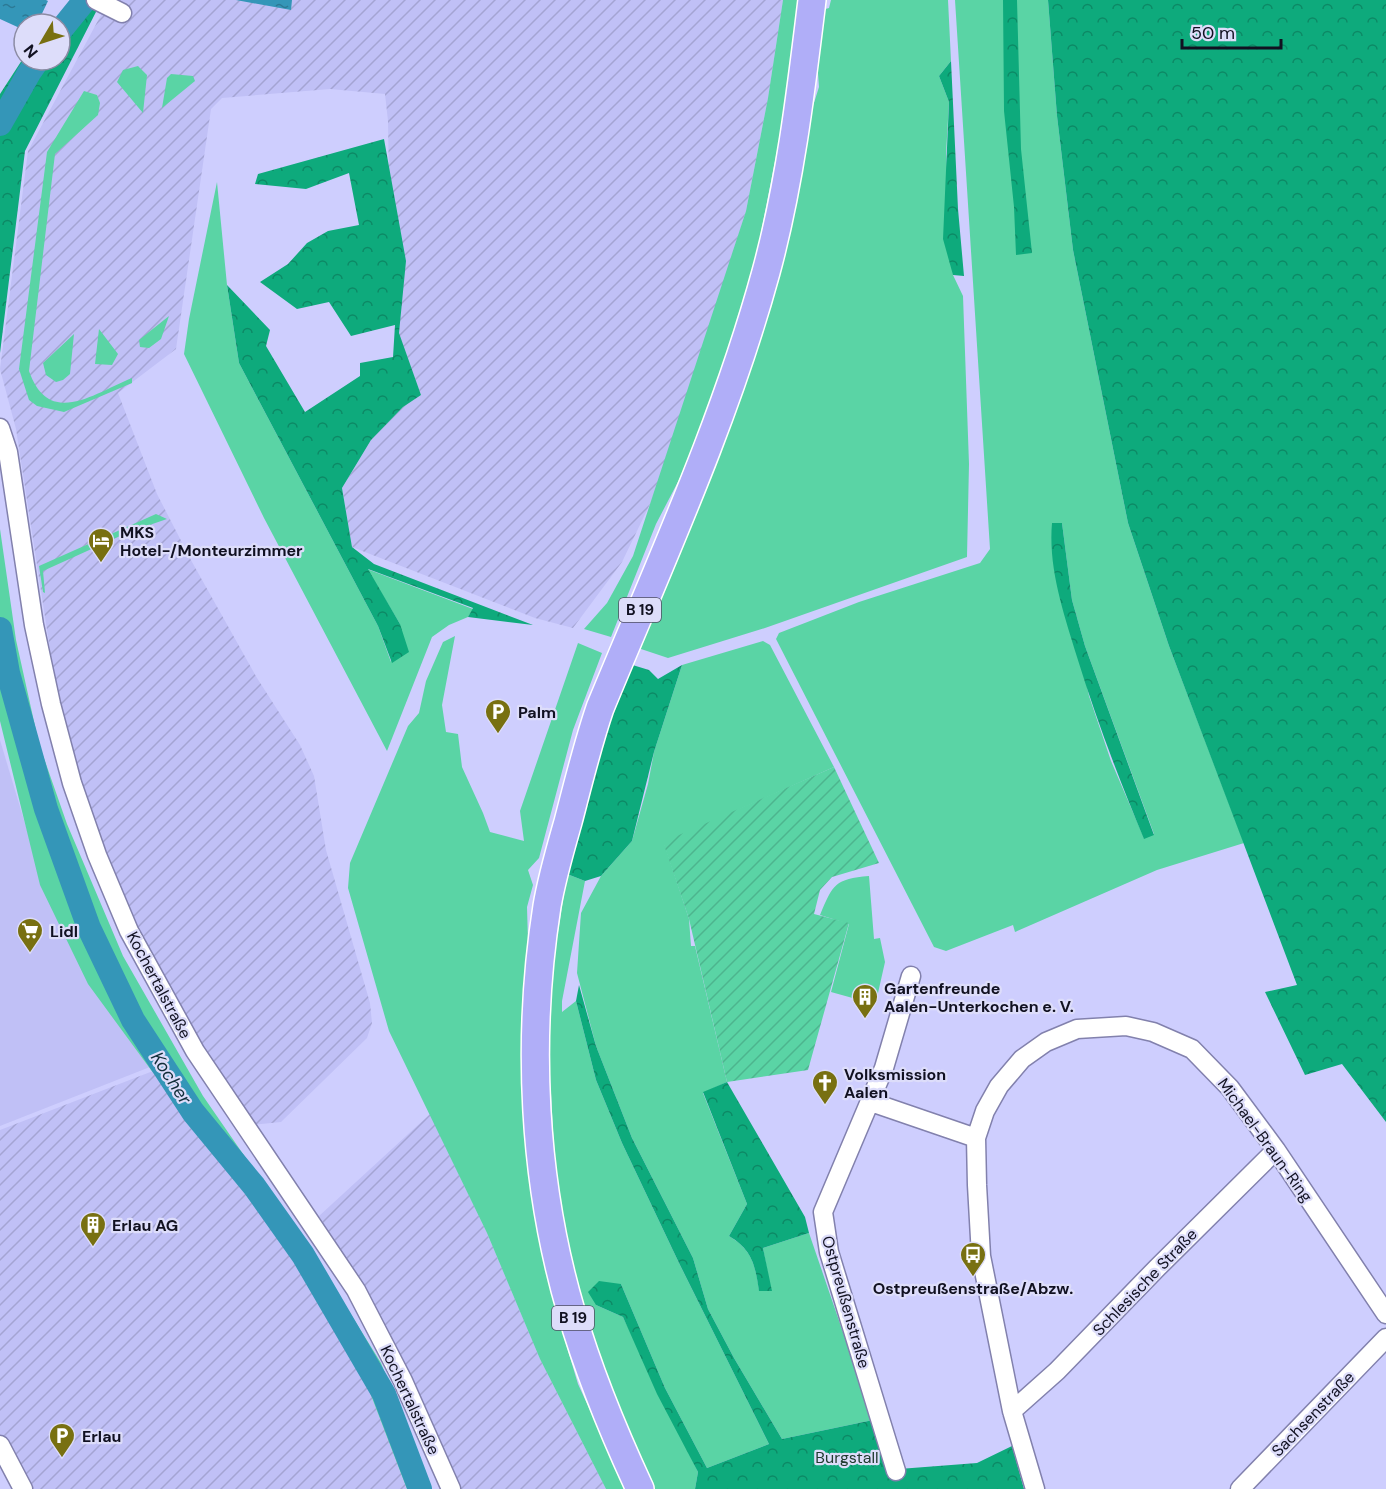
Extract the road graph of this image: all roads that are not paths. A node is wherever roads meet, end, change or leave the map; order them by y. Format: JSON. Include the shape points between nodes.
{"nodes":[{"id":1,"x":812,"y":0,"type":"edge"},
{"id":2,"x":0,"y":428,"type":"edge"},
{"id":3,"x":911,"y":976,"type":"dead end"},
{"id":4,"x":871,"y":1102,"type":"junction"},
{"id":5,"x":976,"y":1138,"type":"junction"},
{"id":6,"x":1276,"y":1150,"type":"junction"},
{"id":7,"x":1386,"y":1314,"type":"edge"},
{"id":8,"x":1386,"y":1338,"type":"edge"},
{"id":9,"x":1012,"y":1411,"type":"junction"},
{"id":10,"x":0,"y":1445,"type":"edge"},
{"id":11,"x":896,"y":1472,"type":"dead end"},
{"id":12,"x":23,"y":1489,"type":"edge"},
{"id":13,"x":451,"y":1489,"type":"edge"},
{"id":14,"x":640,"y":1489,"type":"edge"},
{"id":15,"x":1035,"y":1489,"type":"edge"},
{"id":16,"x":1240,"y":1489,"type":"edge"}],
"edges":[{"from":1,"to":14,"type":"highway","number":"B 19","via":[[784,191],[766,272],[728,394],[592,730],[547,907],[536,1062],[539,1143],[552,1231],[570,1310],[591,1374]]},
{"from":2,"to":13,"type":"street","name":"Kochertalstraße","via":[[8,452],[34,625],[51,704],[72,783],[129,931],[195,1051],[356,1290],[403,1381]]},
{"from":3,"to":4,"type":"street","name":"Ostpreußenstraße"},
{"from":4,"to":5,"type":"street"},
{"from":4,"to":11,"type":"street","name":"Ostpreußenstraße","via":[[823,1212],[829,1252]]},
{"from":5,"to":6,"type":"street","name":"Michael-Braun-Ring","via":[[999,1086],[1022,1059],[1046,1042],[1077,1029],[1126,1026],[1153,1032],[1192,1049],[1230,1088]]},
{"from":5,"to":9,"type":"street","via":[[981,1256]]},
{"from":6,"to":7,"type":"street","name":"Michael-Braun-Ring"},
{"from":6,"to":9,"type":"street","name":"Schlesische Straße","via":[[1057,1371]]},
{"from":8,"to":16,"type":"street","name":"Sachsenstraße"},
{"from":9,"to":15,"type":"street"},
{"from":10,"to":12,"type":"street"}]}
